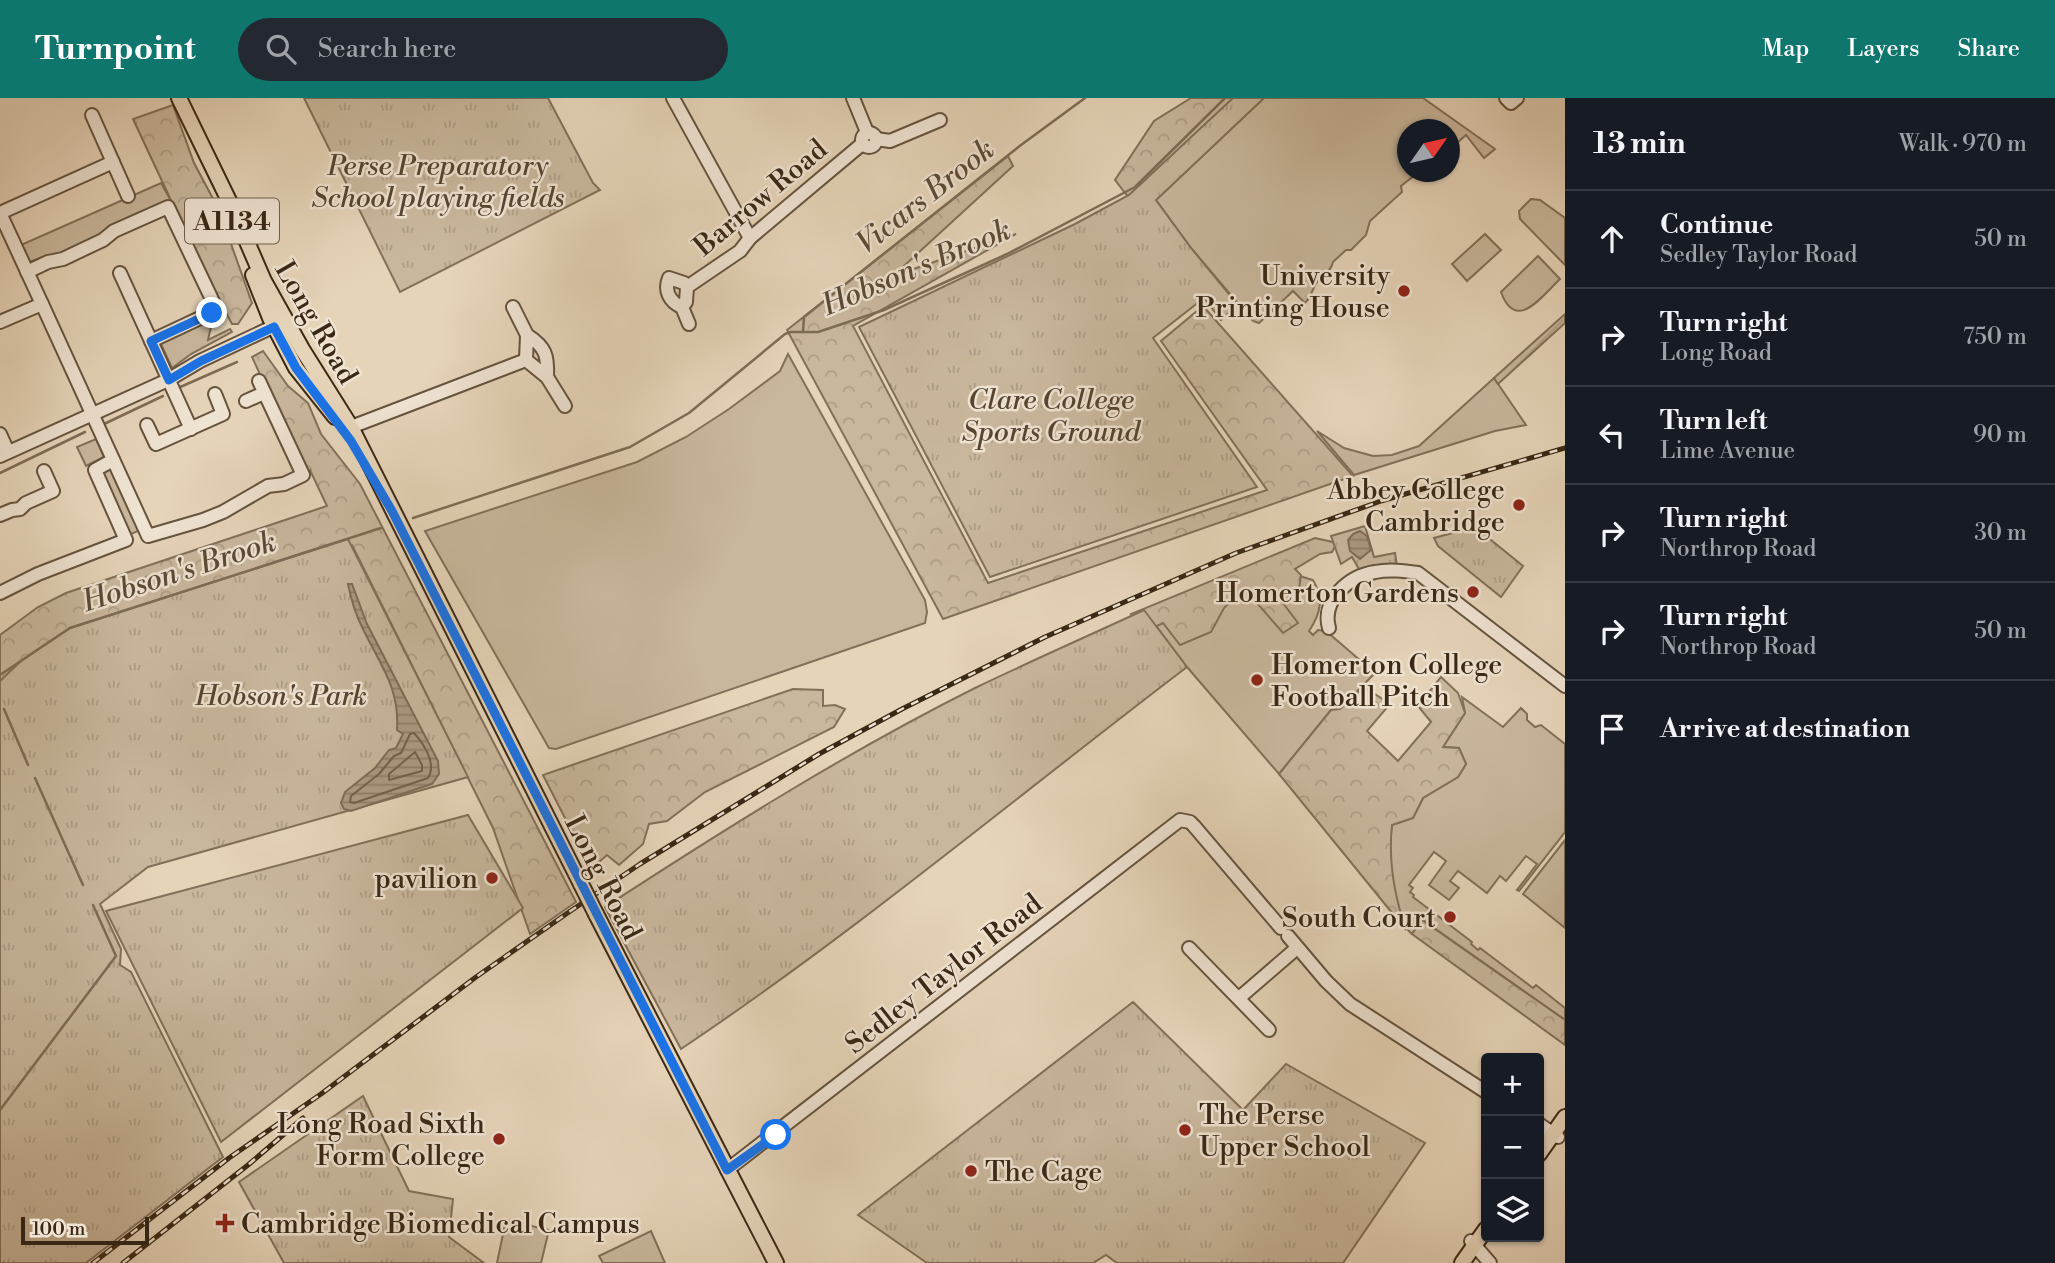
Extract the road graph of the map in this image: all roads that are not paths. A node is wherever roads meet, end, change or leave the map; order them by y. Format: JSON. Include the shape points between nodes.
{"nodes":[{"id":1,"x":179,"y":98,"type":"edge"},
{"id":2,"x":673,"y":98,"type":"edge"},
{"id":3,"x":853,"y":98,"type":"edge"},
{"id":4,"x":92,"y":115,"type":"dead end"},
{"id":5,"x":940,"y":120,"type":"dead end"},
{"id":6,"x":868,"y":138,"type":"junction"},
{"id":7,"x":113,"y":162,"type":"junction"},
{"id":8,"x":128,"y":196,"type":"dead end"},
{"id":9,"x":0,"y":213,"type":"edge"},
{"id":10,"x":750,"y":238,"type":"junction"},
{"id":11,"x":27,"y":272,"type":"junction"},
{"id":12,"x":120,"y":273,"type":"dead end"},
{"id":13,"x":687,"y":287,"type":"junction"},
{"id":14,"x":42,"y":304,"type":"junction"},
{"id":15,"x":513,"y":307,"type":"dead end"},
{"id":16,"x":682,"y":307,"type":"junction"},
{"id":17,"x":0,"y":322,"type":"edge"},
{"id":18,"x":279,"y":323,"type":"junction"},
{"id":19,"x":689,"y":324,"type":"dead end"},
{"id":20,"x":527,"y":335,"type":"junction"},
{"id":21,"x":151,"y":341,"type":"junction"},
{"id":22,"x":526,"y":360,"type":"junction"},
{"id":23,"x":547,"y":377,"type":"junction"},
{"id":24,"x":169,"y":380,"type":"junction"},
{"id":25,"x":215,"y":394,"type":"dead end"},
{"id":26,"x":246,"y":401,"type":"dead end"},
{"id":27,"x":565,"y":406,"type":"dead end"},
{"id":28,"x":92,"y":414,"type":"junction"},
{"id":29,"x":147,"y":425,"type":"dead end"},
{"id":30,"x":351,"y":427,"type":"junction"},
{"id":31,"x":191,"y":429,"type":"junction"},
{"id":32,"x":0,"y":434,"type":"edge"},
{"id":33,"x":4,"y":454,"type":"edge"},
{"id":34,"x":113,"y":460,"type":"junction"},
{"id":35,"x":44,"y":471,"type":"dead end"},
{"id":36,"x":392,"y":511,"type":"junction"},
{"id":37,"x":0,"y":515,"type":"edge"},
{"id":38,"x":0,"y":593,"type":"edge"},
{"id":39,"x":1315,"y":630,"type":"dead end"},
{"id":40,"x":1565,"y":686,"type":"edge"},
{"id":41,"x":1189,"y":948,"type":"dead end"},
{"id":42,"x":1297,"y":948,"type":"junction"},
{"id":43,"x":1239,"y":998,"type":"junction"},
{"id":44,"x":1269,"y":1030,"type":"dead end"},
{"id":45,"x":1481,"y":1089,"type":"edge"},
{"id":46,"x":1564,"y":1112,"type":"edge"},
{"id":47,"x":1544,"y":1127,"type":"edge"},
{"id":48,"x":1556,"y":1135,"type":"junction"},
{"id":49,"x":1544,"y":1148,"type":"edge"},
{"id":50,"x":727,"y":1170,"type":"junction"},
{"id":51,"x":1481,"y":1234,"type":"edge"},
{"id":52,"x":1473,"y":1243,"type":"junction"},
{"id":53,"x":776,"y":1263,"type":"edge"},
{"id":54,"x":1462,"y":1263,"type":"edge"},
{"id":55,"x":1490,"y":1263,"type":"edge"}],
"edges":[{"from":1,"to":18,"type":"main road","name":"Long Road","number":"A1134","via":[[232,207]]},
{"from":2,"to":10,"type":"street"},
{"from":3,"to":6,"type":"street","name":"Barrow Road"},
{"from":4,"to":7,"type":"street"},
{"from":5,"to":6,"type":"street","via":[[890,141]]},
{"from":6,"to":10,"type":"street","name":"Barrow Road"},
{"from":7,"to":8,"type":"street"},
{"from":7,"to":9,"type":"street"},
{"from":9,"to":11,"type":"street"},
{"from":10,"to":13,"type":"street","name":"Barrow Road","via":[[740,251]]},
{"from":11,"to":14,"type":"street"},
{"from":11,"to":21,"type":"street","via":[[168,207],[218,310]]},
{"from":12,"to":21,"type":"street"},
{"from":13,"to":16,"type":"street"},
{"from":13,"to":16,"type":"street","via":[[667,272],[668,294]]},
{"from":14,"to":17,"type":"street"},
{"from":14,"to":28,"type":"street"},
{"from":15,"to":20,"type":"street"},
{"from":16,"to":19,"type":"street"},
{"from":18,"to":24,"type":"street"},
{"from":18,"to":30,"type":"main road","name":"Long Road","number":"A1134"},
{"from":18,"to":36,"type":"main road","name":"Long Road","number":"A1134","via":[[296,368],[351,441]]},
{"from":20,"to":22,"type":"street"},
{"from":20,"to":23,"type":"street","via":[[548,358]]},
{"from":21,"to":24,"type":"street"},
{"from":22,"to":23,"type":"street"},
{"from":22,"to":30,"type":"street"},
{"from":23,"to":27,"type":"street"},
{"from":24,"to":28,"type":"street"},
{"from":24,"to":31,"type":"street"},
{"from":25,"to":31,"type":"street","via":[[223,414]]},
{"from":26,"to":34,"type":"street","via":[[261,387],[303,475],[268,486],[223,512],[148,537]]},
{"from":28,"to":33,"type":"street"},
{"from":28,"to":34,"type":"street"},
{"from":29,"to":31,"type":"street","via":[[156,444]]},
{"from":30,"to":36,"type":"main road","name":"Long Road","number":"A1134"},
{"from":32,"to":33,"type":"street"},
{"from":34,"to":38,"type":"street","via":[[95,470],[126,540]]},
{"from":35,"to":37,"type":"street","via":[[53,491]]},
{"from":36,"to":50,"type":"main road","name":"Long Road","number":"A1134","bridge":true},
{"from":39,"to":40,"type":"street","via":[[1327,622],[1328,607],[1350,582],[1367,573],[1418,573]]},
{"from":41,"to":43,"type":"street"},
{"from":42,"to":43,"type":"street"},
{"from":42,"to":45,"type":"street","via":[[1350,1004]]},
{"from":42,"to":50,"type":"street","name":"Sedley Taylor Road","via":[[1189,822],[1176,823]]},
{"from":43,"to":44,"type":"street"},
{"from":46,"to":48,"type":"main road"},
{"from":47,"to":48,"type":"street"},
{"from":48,"to":49,"type":"main road"},
{"from":50,"to":53,"type":"main road","name":"Long Road","number":"A1134"},
{"from":51,"to":52,"type":"main road"},
{"from":52,"to":54,"type":"main road"},
{"from":52,"to":55,"type":"street"}]}
